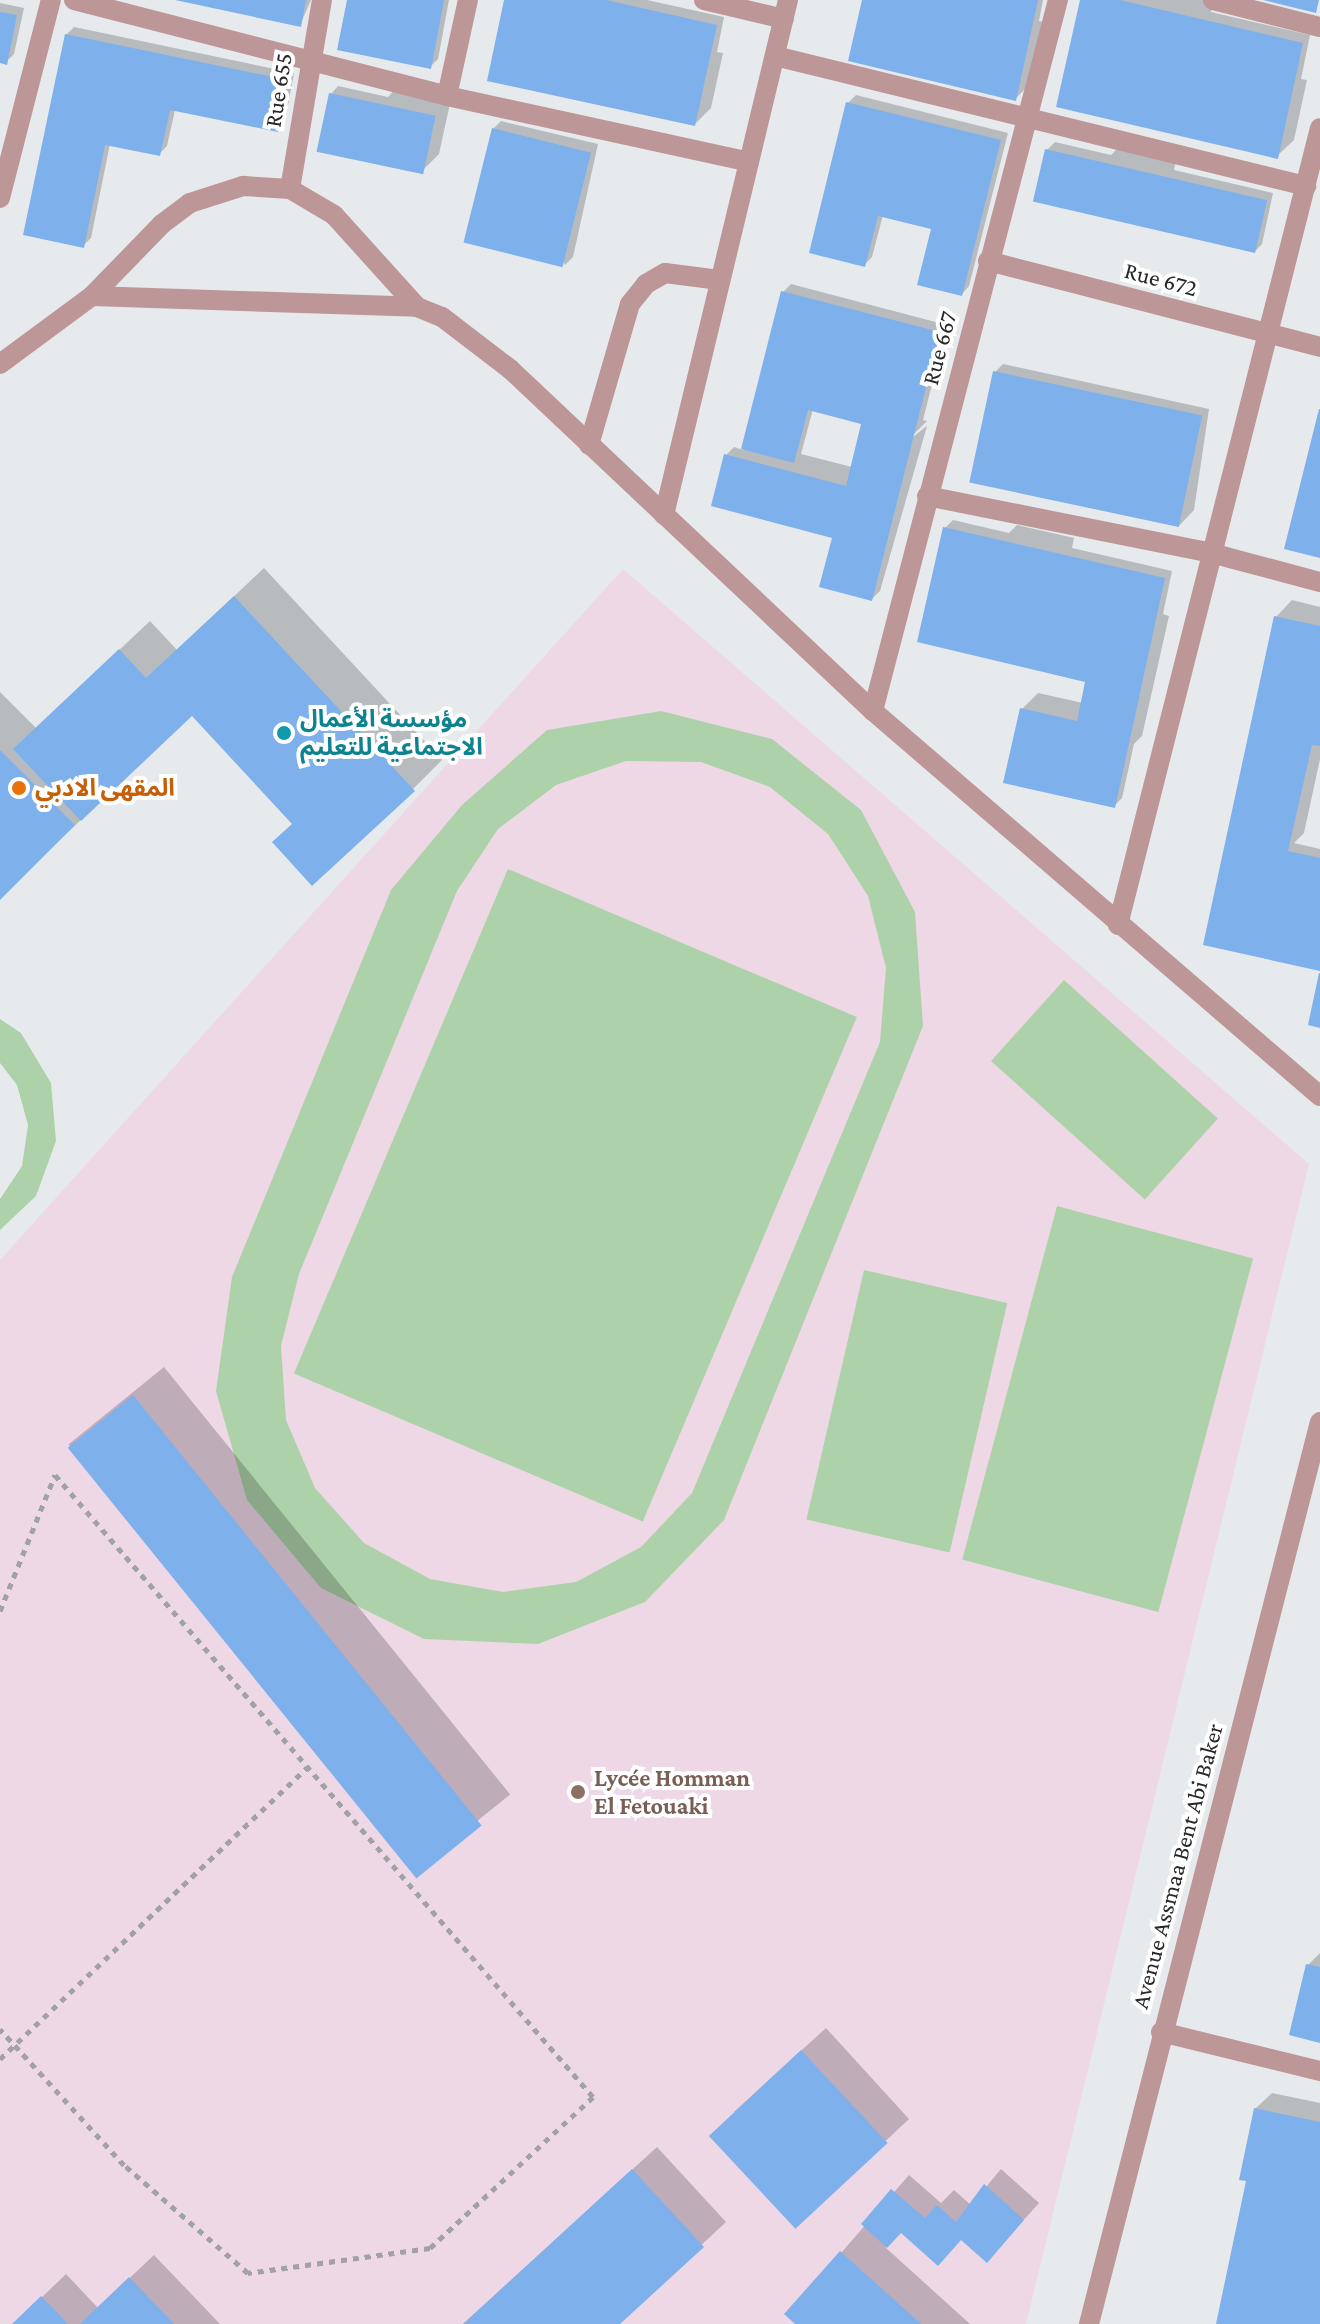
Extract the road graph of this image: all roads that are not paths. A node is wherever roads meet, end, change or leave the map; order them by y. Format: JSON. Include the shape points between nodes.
{"nodes":[{"id":1,"x":51,"y":0,"type":"edge"},
{"id":2,"x":74,"y":0,"type":"edge"},
{"id":3,"x":322,"y":0,"type":"edge"},
{"id":4,"x":468,"y":0,"type":"edge"},
{"id":5,"x":704,"y":0,"type":"edge"},
{"id":6,"x":1058,"y":0,"type":"edge"},
{"id":7,"x":1213,"y":0,"type":"edge"},
{"id":8,"x":786,"y":9,"type":"edge"},
{"id":9,"x":1320,"y":27,"type":"edge"},
{"id":10,"x":775,"y":56,"type":"junction"},
{"id":11,"x":308,"y":60,"type":"junction"},
{"id":12,"x":447,"y":96,"type":"junction"},
{"id":13,"x":1025,"y":115,"type":"junction"},
{"id":14,"x":1320,"y":128,"type":"edge"},
{"id":15,"x":749,"y":162,"type":"junction"},
{"id":16,"x":1306,"y":186,"type":"junction"},
{"id":17,"x":290,"y":189,"type":"junction"},
{"id":18,"x":0,"y":198,"type":"edge"},
{"id":19,"x":988,"y":261,"type":"junction"},
{"id":20,"x":720,"y":280,"type":"junction"},
{"id":21,"x":92,"y":296,"type":"junction"},
{"id":22,"x":417,"y":307,"type":"junction"},
{"id":23,"x":1266,"y":334,"type":"junction"},
{"id":24,"x":1320,"y":347,"type":"edge"},
{"id":25,"x":1,"y":361,"type":"edge"},
{"id":26,"x":589,"y":445,"type":"junction"},
{"id":27,"x":927,"y":496,"type":"junction"},
{"id":28,"x":664,"y":515,"type":"junction"},
{"id":29,"x":1211,"y":553,"type":"junction"},
{"id":30,"x":1320,"y":582,"type":"edge"},
{"id":31,"x":873,"y":711,"type":"junction"},
{"id":32,"x":1118,"y":925,"type":"junction"},
{"id":33,"x":1320,"y":1096,"type":"edge"},
{"id":34,"x":1320,"y":1422,"type":"edge"},
{"id":35,"x":1161,"y":2032,"type":"junction"},
{"id":36,"x":1320,"y":2071,"type":"edge"},
{"id":37,"x":1089,"y":2324,"type":"edge"}],
"edges":[{"from":1,"to":18,"type":"street"},
{"from":2,"to":11,"type":"street"},
{"from":3,"to":11,"type":"street","name":"Rue 655"},
{"from":4,"to":12,"type":"street"},
{"from":5,"to":8,"type":"street"},
{"from":6,"to":13,"type":"street","name":"Rue 667"},
{"from":7,"to":9,"type":"street"},
{"from":8,"to":10,"type":"street"},
{"from":10,"to":13,"type":"street"},
{"from":10,"to":15,"type":"street"},
{"from":11,"to":12,"type":"street"},
{"from":11,"to":17,"type":"street","name":"Rue 655"},
{"from":12,"to":15,"type":"street"},
{"from":13,"to":16,"type":"street"},
{"from":13,"to":19,"type":"street","name":"Rue 667"},
{"from":14,"to":16,"type":"street"},
{"from":15,"to":20,"type":"street"},
{"from":16,"to":23,"type":"street"},
{"from":17,"to":21,"type":"street","via":[[243,186],[190,203],[162,224]]},
{"from":17,"to":22,"type":"street","via":[[334,215]]},
{"from":19,"to":23,"type":"street","name":"Rue 672"},
{"from":19,"to":27,"type":"street","name":"Rue 667"},
{"from":20,"to":26,"type":"street","via":[[665,273],[646,284],[630,304]]},
{"from":20,"to":28,"type":"street"},
{"from":21,"to":22,"type":"street"},
{"from":21,"to":25,"type":"street"},
{"from":22,"to":26,"type":"street","via":[[442,317],[510,369]]},
{"from":23,"to":24,"type":"street","name":"Rue 672"},
{"from":23,"to":29,"type":"street"},
{"from":26,"to":28,"type":"street"},
{"from":27,"to":29,"type":"street"},
{"from":27,"to":31,"type":"street","name":"Rue 667"},
{"from":28,"to":31,"type":"street"},
{"from":29,"to":30,"type":"street"},
{"from":29,"to":32,"type":"street"},
{"from":31,"to":32,"type":"street"},
{"from":32,"to":33,"type":"street"},
{"from":34,"to":35,"type":"street","name":"Avenue Assmaa Bent Abi Baker"},
{"from":35,"to":36,"type":"street"},
{"from":35,"to":37,"type":"street","name":"Avenue Assmaa Bent Abi Baker"}]}
